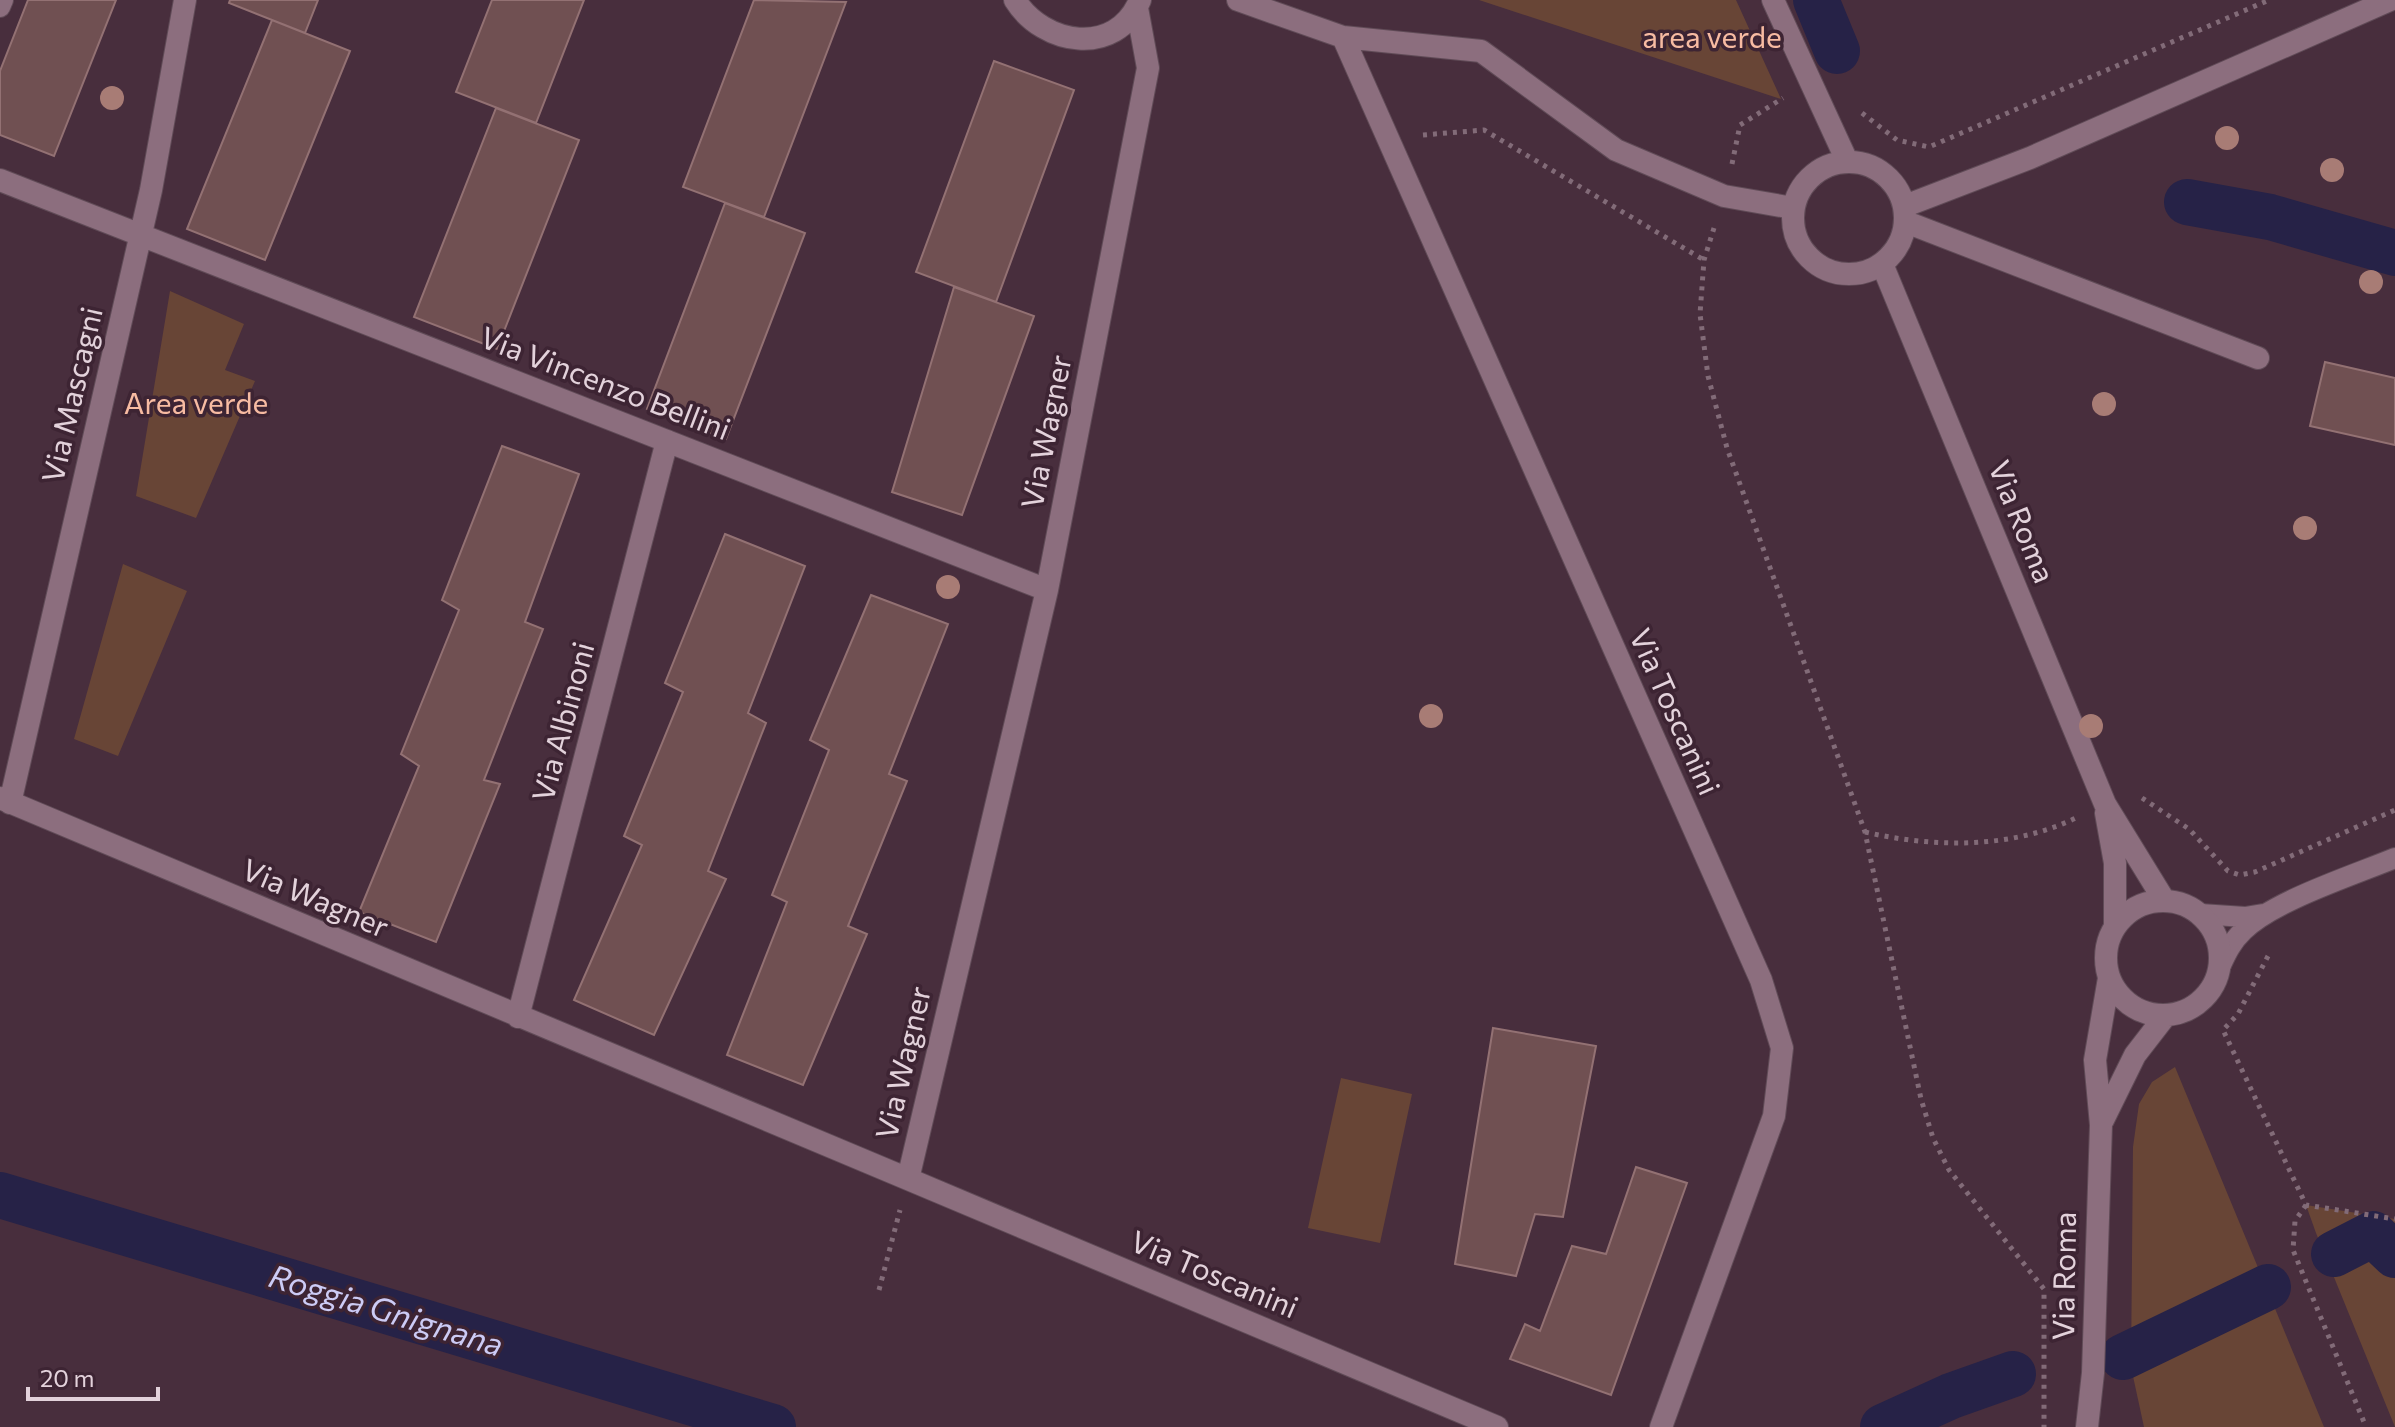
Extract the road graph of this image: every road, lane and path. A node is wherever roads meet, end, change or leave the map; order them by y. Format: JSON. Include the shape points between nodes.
{"nodes":[{"id":1,"x":3,"y":0,"type":"edge"},
{"id":2,"x":185,"y":0,"type":"edge"},
{"id":3,"x":1015,"y":0,"type":"edge"},
{"id":4,"x":1238,"y":0,"type":"edge"},
{"id":5,"x":1773,"y":0,"type":"edge"},
{"id":6,"x":2269,"y":0,"type":"edge"},
{"id":7,"x":2390,"y":0,"type":"edge"},
{"id":8,"x":1138,"y":4,"type":"edge"},
{"id":9,"x":0,"y":7,"type":"edge"},
{"id":10,"x":1343,"y":37,"type":"junction"},
{"id":11,"x":1811,"y":87,"type":"junction"},
{"id":12,"x":1860,"y":111,"type":"dead end"},
{"id":13,"x":1391,"y":143,"type":"junction"},
{"id":14,"x":1847,"y":161,"type":"junction"},
{"id":15,"x":0,"y":180,"type":"edge"},
{"id":16,"x":1724,"y":196,"type":"junction"},
{"id":17,"x":1793,"y":208,"type":"junction"},
{"id":18,"x":1905,"y":214,"type":"junction"},
{"id":19,"x":140,"y":235,"type":"junction"},
{"id":20,"x":1704,"y":260,"type":"junction"},
{"id":21,"x":1882,"y":264,"type":"junction"},
{"id":22,"x":2258,"y":358,"type":"dead end"},
{"id":23,"x":667,"y":441,"type":"junction"},
{"id":24,"x":1047,"y":590,"type":"junction"},
{"id":25,"x":5,"y":800,"type":"edge"},
{"id":26,"x":2105,"y":804,"type":"junction"},
{"id":27,"x":2395,"y":858,"type":"edge"},
{"id":28,"x":2164,"y":900,"type":"junction"},
{"id":29,"x":2267,"y":913,"type":"junction"},
{"id":30,"x":2200,"y":914,"type":"junction"},
{"id":31,"x":2115,"y":926,"type":"junction"},
{"id":32,"x":2272,"y":949,"type":"dead end"},
{"id":33,"x":2220,"y":967,"type":"junction"},
{"id":34,"x":2109,"y":978,"type":"junction"},
{"id":35,"x":2166,"y":1015,"type":"junction"},
{"id":36,"x":518,"y":1017,"type":"junction"},
{"id":37,"x":2101,"y":1125,"type":"junction"},
{"id":38,"x":908,"y":1179,"type":"junction"},
{"id":39,"x":2306,"y":1205,"type":"junction"},
{"id":40,"x":2395,"y":1219,"type":"edge"},
{"id":41,"x":879,"y":1290,"type":"dead end"},
{"id":42,"x":1497,"y":1427,"type":"edge"},
{"id":43,"x":1661,"y":1427,"type":"edge"},
{"id":44,"x":2044,"y":1427,"type":"edge"},
{"id":45,"x":2087,"y":1427,"type":"edge"},
{"id":46,"x":2366,"y":1427,"type":"edge"}],
"edges":[{"from":1,"to":9,"type":"lane"},
{"from":2,"to":19,"type":"street","name":"Via Mascagni"},
{"from":3,"to":8,"type":"street","via":[[1029,20],[1070,39],[1114,30]]},
{"from":4,"to":10,"type":"street"},
{"from":5,"to":11,"type":"street"},
{"from":6,"to":12,"type":"path","via":[[1929,147],[1897,140]]},
{"from":7,"to":18,"type":"street"},
{"from":8,"to":24,"type":"street","name":"Via Wagner","via":[[1148,68]]},
{"from":10,"to":13,"type":"street","name":"Via Toscanini"},
{"from":10,"to":16,"type":"street","via":[[1481,51],[1616,150]]},
{"from":11,"to":14,"type":"street"},
{"from":11,"to":16,"type":"path","via":[[1740,125]]},
{"from":13,"to":20,"type":"path","via":[[1484,130]]},
{"from":13,"to":43,"type":"street","name":"Via Toscanini","via":[[1761,980],[1782,1048],[1774,1116]]},
{"from":14,"to":17,"type":"street","via":[[1812,175]]},
{"from":14,"to":18,"type":"street","via":[[1877,169],[1899,191]]},
{"from":15,"to":19,"type":"street","name":"Via Vincenzo Bellini"},
{"from":16,"to":17,"type":"street"},
{"from":16,"to":20,"type":"path"},
{"from":17,"to":21,"type":"street","via":[[1800,245],[1827,270],[1846,274]]},
{"from":18,"to":21,"type":"street","via":[[1902,239]]},
{"from":18,"to":22,"type":"street"},
{"from":19,"to":23,"type":"street","name":"Via Vincenzo Bellini"},
{"from":19,"to":25,"type":"street","name":"Via Mascagni"},
{"from":20,"to":44,"type":"path","via":[[1700,314],[1708,376],[1727,448],[1865,832],[1933,1138],[1949,1170],[2044,1289]]},
{"from":21,"to":26,"type":"street","name":"Via Roma"},
{"from":23,"to":24,"type":"street","name":"Via Vincenzo Bellini"},
{"from":23,"to":36,"type":"street","name":"Via Albinoni"},
{"from":24,"to":38,"type":"street","name":"Via Wagner"},
{"from":25,"to":36,"type":"street","name":"Via Wagner"},
{"from":26,"to":28,"type":"street"},
{"from":26,"to":31,"type":"street","via":[[2115,863]]},
{"from":27,"to":29,"type":"lane"},
{"from":28,"to":30,"type":"street"},
{"from":28,"to":31,"type":"street","via":[[2145,903]]},
{"from":29,"to":30,"type":"lane"},
{"from":29,"to":33,"type":"lane","via":[[2231,945]]},
{"from":30,"to":33,"type":"street","via":[[2213,929]]},
{"from":31,"to":34,"type":"street","via":[[2106,951]]},
{"from":32,"to":39,"type":"path","via":[[2238,1014],[2223,1030]]},
{"from":33,"to":35,"type":"street","via":[[2200,1002]]},
{"from":34,"to":35,"type":"street","via":[[2131,1006]]},
{"from":34,"to":37,"type":"street","name":"Via Roma","via":[[2095,1060]]},
{"from":35,"to":37,"type":"street","via":[[2135,1055]]},
{"from":36,"to":38,"type":"street","name":"Via Wagner"},
{"from":37,"to":45,"type":"street","name":"Via Roma"},
{"from":38,"to":41,"type":"path"},
{"from":38,"to":42,"type":"street","name":"Via Toscanini"},
{"from":39,"to":40,"type":"path"},
{"from":39,"to":46,"type":"path","via":[[2295,1221],[2293,1250]]}]}
